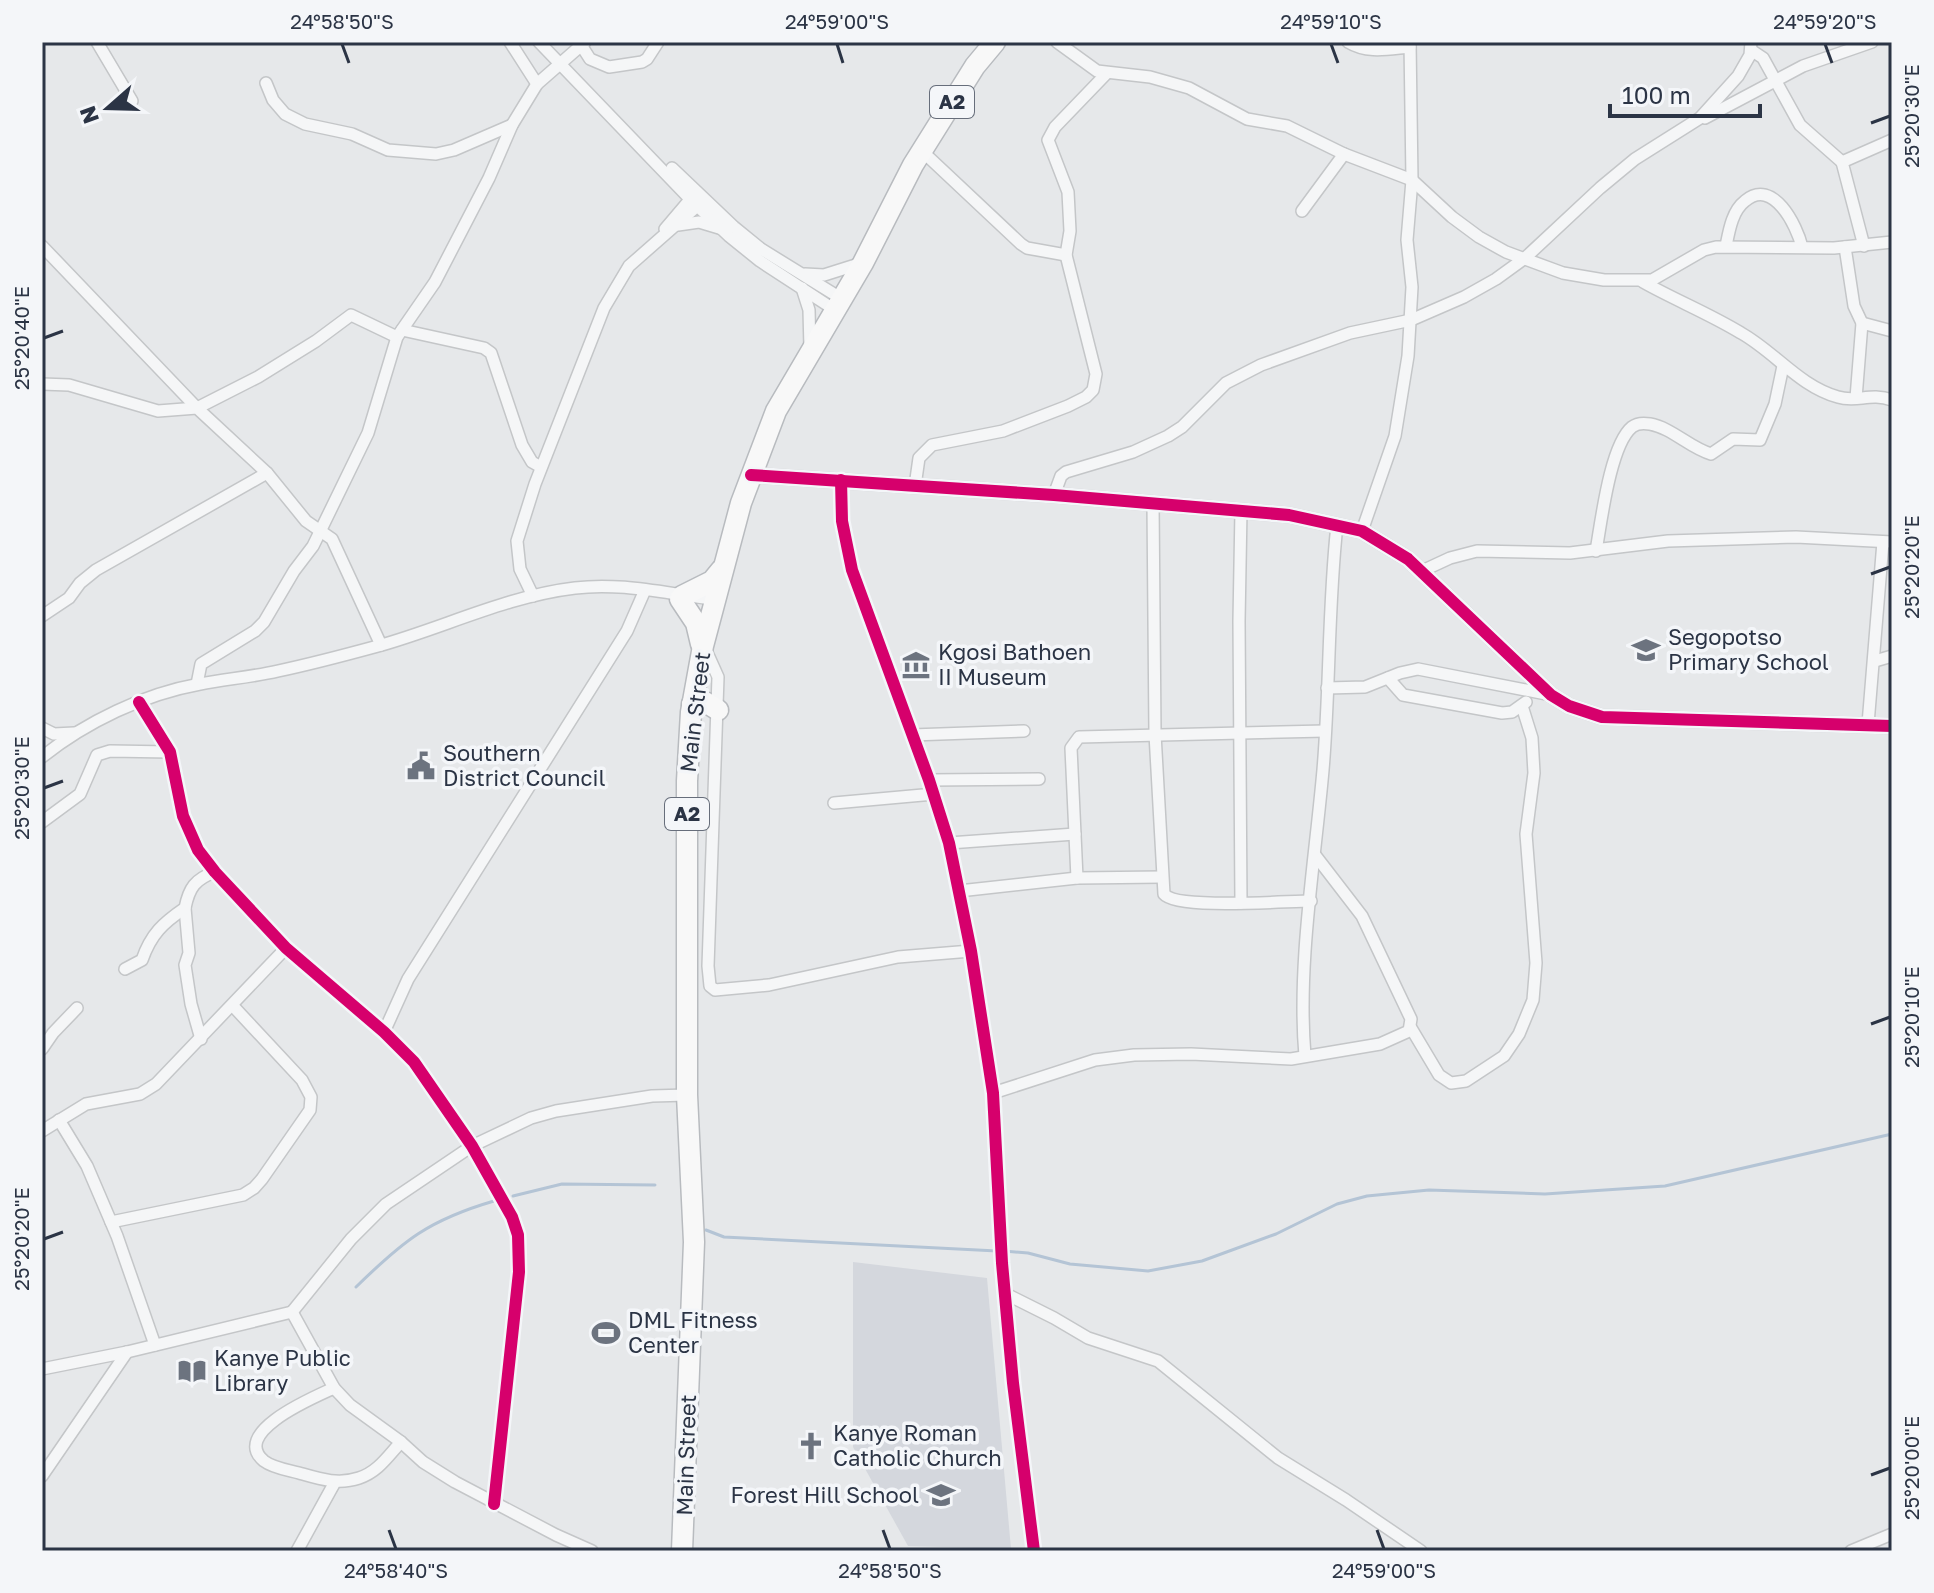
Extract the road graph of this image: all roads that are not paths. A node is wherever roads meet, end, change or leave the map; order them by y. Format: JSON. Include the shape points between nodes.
{"nodes":[{"id":1,"x":97,"y":42,"type":"edge"},
{"id":2,"x":510,"y":42,"type":"edge"},
{"id":3,"x":539,"y":42,"type":"edge"},
{"id":4,"x":658,"y":42,"type":"edge"},
{"id":5,"x":995,"y":42,"type":"edge"},
{"id":6,"x":1057,"y":42,"type":"edge"},
{"id":7,"x":1348,"y":42,"type":"edge"},
{"id":8,"x":1872,"y":42,"type":"edge"},
{"id":9,"x":583,"y":44,"type":"edge"},
{"id":10,"x":1410,"y":45,"type":"edge"},
{"id":11,"x":1751,"y":46,"type":"edge"},
{"id":12,"x":560,"y":63,"type":"junction"},
{"id":13,"x":1107,"y":73,"type":"junction"},
{"id":14,"x":1776,"y":82,"type":"junction"},
{"id":15,"x":266,"y":83,"type":"dead end"},
{"id":16,"x":537,"y":84,"type":"junction"},
{"id":17,"x":589,"y":93,"type":"junction"},
{"id":18,"x":132,"y":101,"type":"dead end"},
{"id":19,"x":1693,"y":123,"type":"junction"},
{"id":20,"x":512,"y":125,"type":"junction"},
{"id":21,"x":1892,"y":140,"type":"edge"},
{"id":22,"x":922,"y":151,"type":"junction"},
{"id":23,"x":1344,"y":154,"type":"junction"},
{"id":24,"x":1842,"y":162,"type":"junction"},
{"id":25,"x":666,"y":172,"type":"junction"},
{"id":26,"x":1412,"y":180,"type":"junction"},
{"id":27,"x":697,"y":199,"type":"junction"},
{"id":28,"x":1302,"y":211,"type":"dead end"},
{"id":29,"x":677,"y":220,"type":"junction"},
{"id":30,"x":723,"y":230,"type":"junction"},
{"id":31,"x":1892,"y":242,"type":"edge"},
{"id":32,"x":42,"y":246,"type":"edge"},
{"id":33,"x":1726,"y":246,"type":"junction"},
{"id":34,"x":1864,"y":246,"type":"junction"},
{"id":35,"x":1802,"y":247,"type":"junction"},
{"id":36,"x":1845,"y":247,"type":"junction"},
{"id":37,"x":1066,"y":255,"type":"junction"},
{"id":38,"x":1525,"y":258,"type":"junction"},
{"id":39,"x":863,"y":263,"type":"junction"},
{"id":40,"x":801,"y":273,"type":"junction"},
{"id":41,"x":1642,"y":281,"type":"junction"},
{"id":42,"x":802,"y":288,"type":"junction"},
{"id":43,"x":838,"y":304,"type":"junction"},
{"id":44,"x":1411,"y":320,"type":"junction"},
{"id":45,"x":1862,"y":323,"type":"junction"},
{"id":46,"x":1892,"y":331,"type":"edge"},
{"id":47,"x":400,"y":334,"type":"junction"},
{"id":48,"x":810,"y":349,"type":"junction"},
{"id":49,"x":1783,"y":366,"type":"junction"},
{"id":50,"x":42,"y":384,"type":"edge"},
{"id":51,"x":1856,"y":398,"type":"junction"},
{"id":52,"x":1892,"y":400,"type":"edge"},
{"id":53,"x":197,"y":408,"type":"junction"},
{"id":54,"x":541,"y":467,"type":"junction"},
{"id":55,"x":267,"y":473,"type":"junction"},
{"id":56,"x":751,"y":475,"type":"junction"},
{"id":57,"x":841,"y":480,"type":"junction"},
{"id":58,"x":915,"y":486,"type":"junction"},
{"id":59,"x":1054,"y":495,"type":"junction"},
{"id":60,"x":1153,"y":503,"type":"junction"},
{"id":61,"x":1241,"y":510,"type":"junction"},
{"id":62,"x":1337,"y":525,"type":"junction"},
{"id":63,"x":1362,"y":531,"type":"junction"},
{"id":64,"x":320,"y":532,"type":"junction"},
{"id":65,"x":1888,"y":542,"type":"edge"},
{"id":66,"x":1596,"y":551,"type":"junction"},
{"id":67,"x":722,"y":569,"type":"junction"},
{"id":68,"x":1422,"y":571,"type":"junction"},
{"id":69,"x":645,"y":590,"type":"junction"},
{"id":70,"x":533,"y":596,"type":"junction"},
{"id":71,"x":679,"y":597,"type":"junction"},
{"id":72,"x":712,"y":605,"type":"junction"},
{"id":73,"x":42,"y":616,"type":"edge"},
{"id":74,"x":381,"y":645,"type":"junction"},
{"id":75,"x":702,"y":651,"type":"junction"},
{"id":76,"x":1892,"y":656,"type":"edge"},
{"id":77,"x":1875,"y":661,"type":"junction"},
{"id":78,"x":1388,"y":678,"type":"junction"},
{"id":79,"x":197,"y":684,"type":"junction"},
{"id":80,"x":1327,"y":688,"type":"junction"},
{"id":81,"x":1534,"y":692,"type":"junction"},
{"id":82,"x":1551,"y":695,"type":"junction"},
{"id":83,"x":139,"y":702,"type":"junction"},
{"id":84,"x":692,"y":704,"type":"junction"},
{"id":85,"x":1522,"y":706,"type":"junction"},
{"id":86,"x":718,"y":710,"type":"junction"},
{"id":87,"x":1868,"y":724,"type":"junction"},
{"id":88,"x":1892,"y":726,"type":"edge"},
{"id":89,"x":42,"y":728,"type":"edge"},
{"id":90,"x":1024,"y":731,"type":"dead end"},
{"id":91,"x":1325,"y":731,"type":"junction"},
{"id":92,"x":78,"y":733,"type":"junction"},
{"id":93,"x":1239,"y":733,"type":"junction"},
{"id":94,"x":1155,"y":734,"type":"junction"},
{"id":95,"x":912,"y":735,"type":"junction"},
{"id":96,"x":170,"y":752,"type":"junction"},
{"id":97,"x":42,"y":757,"type":"edge"},
{"id":98,"x":1039,"y":779,"type":"dead end"},
{"id":99,"x":929,"y":780,"type":"junction"},
{"id":100,"x":934,"y":794,"type":"junction"},
{"id":101,"x":834,"y":803,"type":"dead end"},
{"id":102,"x":42,"y":822,"type":"edge"},
{"id":103,"x":1075,"y":834,"type":"junction"},
{"id":104,"x":949,"y":843,"type":"junction"},
{"id":105,"x":1315,"y":855,"type":"junction"},
{"id":106,"x":215,"y":872,"type":"junction"},
{"id":107,"x":1162,"y":877,"type":"junction"},
{"id":108,"x":1077,"y":878,"type":"junction"},
{"id":109,"x":959,"y":891,"type":"junction"},
{"id":110,"x":1311,"y":901,"type":"junction"},
{"id":111,"x":1241,"y":903,"type":"junction"},
{"id":112,"x":185,"y":908,"type":"junction"},
{"id":113,"x":286,"y":948,"type":"junction"},
{"id":114,"x":971,"y":951,"type":"junction"},
{"id":115,"x":125,"y":969,"type":"dead end"},
{"id":116,"x":233,"y":1006,"type":"junction"},
{"id":117,"x":77,"y":1008,"type":"dead end"},
{"id":118,"x":1411,"y":1028,"type":"junction"},
{"id":119,"x":384,"y":1032,"type":"junction"},
{"id":120,"x":201,"y":1039,"type":"junction"},
{"id":121,"x":42,"y":1049,"type":"edge"},
{"id":122,"x":1305,"y":1056,"type":"junction"},
{"id":123,"x":993,"y":1093,"type":"junction"},
{"id":124,"x":687,"y":1095,"type":"junction"},
{"id":125,"x":59,"y":1120,"type":"junction"},
{"id":126,"x":42,"y":1131,"type":"edge"},
{"id":127,"x":472,"y":1146,"type":"junction"},
{"id":128,"x":111,"y":1222,"type":"junction"},
{"id":129,"x":1006,"y":1294,"type":"junction"},
{"id":130,"x":292,"y":1312,"type":"junction"},
{"id":131,"x":155,"y":1345,"type":"junction"},
{"id":132,"x":127,"y":1352,"type":"junction"},
{"id":133,"x":42,"y":1369,"type":"edge"},
{"id":134,"x":334,"y":1388,"type":"junction"},
{"id":135,"x":401,"y":1442,"type":"junction"},
{"id":136,"x":42,"y":1476,"type":"edge"},
{"id":137,"x":335,"y":1482,"type":"junction"},
{"id":138,"x":494,"y":1504,"type":"junction"},
{"id":139,"x":1892,"y":1534,"type":"edge"},
{"id":140,"x":297,"y":1551,"type":"edge"},
{"id":141,"x":592,"y":1551,"type":"edge"},
{"id":142,"x":682,"y":1551,"type":"edge"},
{"id":143,"x":1034,"y":1551,"type":"edge"},
{"id":144,"x":1421,"y":1551,"type":"edge"},
{"id":145,"x":1851,"y":1551,"type":"edge"}],
"edges":[{"from":1,"to":18,"type":"street"},
{"from":2,"to":16,"type":"street"},
{"from":3,"to":12,"type":"street"},
{"from":4,"to":9,"type":"street","via":[[642,62],[609,67],[590,59]]},
{"from":5,"to":22,"type":"highway","name":"Main Street","number":"A2"},
{"from":6,"to":13,"type":"street","via":[[1089,67]]},
{"from":7,"to":10,"type":"street","via":[[1371,51]]},
{"from":8,"to":14,"type":"street","via":[[1803,66]]},
{"from":9,"to":12,"type":"street"},
{"from":10,"to":26,"type":"street"},
{"from":11,"to":14,"type":"street"},
{"from":11,"to":19,"type":"street","via":[[1738,76]]},
{"from":12,"to":16,"type":"street"},
{"from":12,"to":17,"type":"street"},
{"from":13,"to":23,"type":"street","via":[[1189,88],[1247,119],[1287,126]]},
{"from":13,"to":37,"type":"street","via":[[1049,134],[1069,202]]},
{"from":14,"to":19,"type":"street"},
{"from":14,"to":24,"type":"street","via":[[1800,125]]},
{"from":15,"to":20,"type":"street","via":[[285,114],[388,150],[436,154]]},
{"from":16,"to":20,"type":"street"},
{"from":17,"to":25,"type":"street"},
{"from":17,"to":27,"type":"street","via":[[655,151]]},
{"from":19,"to":38,"type":"street","via":[[1635,159]]},
{"from":20,"to":47,"type":"street","via":[[435,282]]},
{"from":21,"to":24,"type":"street"},
{"from":22,"to":37,"type":"street","via":[[1021,244]]},
{"from":22,"to":39,"type":"highway","name":"Main Street","number":"A2"},
{"from":23,"to":26,"type":"street"},
{"from":23,"to":28,"type":"street"},
{"from":24,"to":34,"type":"street"},
{"from":25,"to":27,"type":"street"},
{"from":25,"to":29,"type":"street","via":[[677,193]]},
{"from":26,"to":38,"type":"street","via":[[1479,237]]},
{"from":26,"to":44,"type":"street","via":[[1407,240]]},
{"from":27,"to":29,"type":"street"},
{"from":27,"to":30,"type":"street"},
{"from":27,"to":40,"type":"street"},
{"from":29,"to":30,"type":"street"},
{"from":29,"to":54,"type":"street","via":[[629,266],[611,292]]},
{"from":30,"to":42,"type":"street"},
{"from":31,"to":34,"type":"street"},
{"from":32,"to":53,"type":"street"},
{"from":33,"to":35,"type":"street"},
{"from":33,"to":35,"type":"street","via":[[1735,213],[1744,201],[1762,195],[1772,198],[1792,221]]},
{"from":33,"to":41,"type":"street","via":[[1709,248],[1662,276]]},
{"from":34,"to":36,"type":"street"},
{"from":35,"to":36,"type":"street"},
{"from":36,"to":45,"type":"street","via":[[1854,306]]},
{"from":37,"to":58,"type":"street","via":[[1096,374],[1093,390],[1068,406],[1003,431],[932,445],[919,458]]},
{"from":38,"to":41,"type":"street","via":[[1576,275]]},
{"from":38,"to":44,"type":"street","via":[[1480,289]]},
{"from":39,"to":40,"type":"street","via":[[824,275]]},
{"from":39,"to":43,"type":"highway","name":"Main Street","number":"A2"},
{"from":40,"to":43,"type":"street"},
{"from":41,"to":49,"type":"street","via":[[1740,332]]},
{"from":42,"to":43,"type":"street"},
{"from":42,"to":48,"type":"street","via":[[809,310]]},
{"from":43,"to":48,"type":"highway","name":"Main Street","number":"A2"},
{"from":44,"to":59,"type":"street","via":[[1350,333],[1251,370],[1226,383],[1168,436],[1066,472]]},
{"from":44,"to":63,"type":"street","via":[[1395,436]]},
{"from":45,"to":46,"type":"street"},
{"from":45,"to":51,"type":"street"},
{"from":47,"to":53,"type":"street","via":[[351,315],[258,377]]},
{"from":47,"to":54,"type":"street","via":[[491,353],[522,445]]},
{"from":47,"to":64,"type":"street","via":[[368,433]]},
{"from":48,"to":56,"type":"highway","name":"Main Street","number":"A2","via":[[776,411]]},
{"from":49,"to":51,"type":"street","via":[[1839,398]]},
{"from":49,"to":66,"type":"street","via":[[1760,440],[1733,439],[1711,454],[1657,426],[1632,427],[1610,474]]},
{"from":50,"to":53,"type":"street","via":[[69,385],[158,411]]},
{"from":51,"to":52,"type":"street","via":[[1875,395]]},
{"from":53,"to":55,"type":"street"},
{"from":54,"to":70,"type":"street","via":[[516,551]]},
{"from":55,"to":64,"type":"street"},
{"from":55,"to":73,"type":"street","via":[[96,570]]},
{"from":56,"to":57,"type":"street"},
{"from":56,"to":67,"type":"highway","name":"Main Street","number":"A2"},
{"from":57,"to":58,"type":"street"},
{"from":57,"to":95,"type":"street","via":[[852,570]]},
{"from":58,"to":59,"type":"street"},
{"from":59,"to":60,"type":"street"},
{"from":60,"to":61,"type":"street"},
{"from":60,"to":94,"type":"street"},
{"from":61,"to":62,"type":"street"},
{"from":61,"to":93,"type":"street"},
{"from":62,"to":63,"type":"street"},
{"from":62,"to":80,"type":"street"},
{"from":63,"to":68,"type":"street"},
{"from":64,"to":74,"type":"street","via":[[334,543]]},
{"from":64,"to":79,"type":"street","via":[[264,622],[201,664]]},
{"from":65,"to":66,"type":"street","via":[[1796,537],[1668,541]]},
{"from":65,"to":77,"type":"street"},
{"from":66,"to":68,"type":"street","via":[[1477,551]]},
{"from":67,"to":71,"type":"highway","via":[[712,581]]},
{"from":67,"to":72,"type":"highway","name":"Main Street","number":"A2"},
{"from":68,"to":82,"type":"street"},
{"from":69,"to":70,"type":"street","via":[[590,586]]},
{"from":69,"to":71,"type":"street"},
{"from":69,"to":119,"type":"street","via":[[627,631],[408,979]]},
{"from":70,"to":74,"type":"street"},
{"from":71,"to":72,"type":"street"},
{"from":71,"to":75,"type":"highway","via":[[697,628]]},
{"from":72,"to":75,"type":"highway","name":"Main Street","number":"A2"},
{"from":74,"to":79,"type":"street","via":[[275,672]]},
{"from":75,"to":84,"type":"highway","name":"Main Street","number":"A2"},
{"from":75,"to":86,"type":"street","via":[[713,661],[718,677]]},
{"from":76,"to":77,"type":"street"},
{"from":77,"to":87,"type":"street"},
{"from":78,"to":80,"type":"street","via":[[1365,687]]},
{"from":78,"to":81,"type":"street","via":[[1418,669]]},
{"from":78,"to":85,"type":"street","via":[[1403,695],[1502,713]]},
{"from":79,"to":83,"type":"street"},
{"from":80,"to":91,"type":"street"},
{"from":81,"to":82,"type":"street"},
{"from":81,"to":85,"type":"street"},
{"from":82,"to":87,"type":"street","via":[[1602,717]]},
{"from":83,"to":92,"type":"street"},
{"from":83,"to":96,"type":"street"},
{"from":84,"to":86,"type":"highway","via":[[705,702]]},
{"from":84,"to":124,"type":"highway","name":"Main Street","number":"A2","via":[[687,781]]},
{"from":85,"to":118,"type":"street","via":[[1532,738],[1534,773],[1526,834],[1536,963],[1533,1000],[1504,1056],[1466,1081],[1451,1083],[1439,1075]]},
{"from":86,"to":114,"type":"street","via":[[710,986],[715,990],[769,985],[874,961]]},
{"from":87,"to":88,"type":"street"},
{"from":89,"to":92,"type":"street","via":[[54,734]]},
{"from":90,"to":95,"type":"street"},
{"from":91,"to":93,"type":"street"},
{"from":91,"to":105,"type":"street"},
{"from":92,"to":97,"type":"street"},
{"from":93,"to":94,"type":"street"},
{"from":93,"to":111,"type":"street"},
{"from":94,"to":103,"type":"street","via":[[1084,736],[1072,744]]},
{"from":94,"to":107,"type":"street"},
{"from":95,"to":99,"type":"street"},
{"from":96,"to":102,"type":"street","via":[[97,755],[80,794]]},
{"from":96,"to":106,"type":"street","via":[[189,832]]},
{"from":98,"to":99,"type":"street"},
{"from":99,"to":100,"type":"street"},
{"from":100,"to":101,"type":"street"},
{"from":100,"to":104,"type":"street"},
{"from":103,"to":104,"type":"street"},
{"from":103,"to":108,"type":"street"},
{"from":104,"to":109,"type":"street"},
{"from":105,"to":110,"type":"street"},
{"from":105,"to":118,"type":"street","via":[[1362,916]]},
{"from":106,"to":112,"type":"street","via":[[199,877]]},
{"from":106,"to":113,"type":"street"},
{"from":107,"to":108,"type":"street"},
{"from":107,"to":111,"type":"street","via":[[1164,894],[1172,901]]},
{"from":108,"to":109,"type":"street"},
{"from":109,"to":114,"type":"street"},
{"from":110,"to":111,"type":"street"},
{"from":110,"to":122,"type":"street"},
{"from":112,"to":115,"type":"street","via":[[148,941],[142,960]]},
{"from":112,"to":120,"type":"street","via":[[185,965]]},
{"from":113,"to":116,"type":"street"},
{"from":113,"to":119,"type":"street"},
{"from":114,"to":123,"type":"street"},
{"from":116,"to":120,"type":"street"},
{"from":116,"to":128,"type":"street","via":[[302,1080],[311,1097],[310,1110],[262,1179],[243,1195]]},
{"from":117,"to":121,"type":"street"},
{"from":118,"to":122,"type":"street","via":[[1380,1044]]},
{"from":119,"to":127,"type":"street","via":[[414,1062]]},
{"from":120,"to":125,"type":"street","via":[[140,1094],[86,1104]]},
{"from":122,"to":123,"type":"street","via":[[1134,1055],[1095,1060]]},
{"from":123,"to":129,"type":"street"},
{"from":124,"to":127,"type":"street","via":[[556,1111]]},
{"from":124,"to":142,"type":"highway","name":"Main Street","number":"A2","via":[[694,1242]]},
{"from":125,"to":126,"type":"street"},
{"from":125,"to":128,"type":"street","via":[[87,1166]]},
{"from":127,"to":130,"type":"street","via":[[386,1204]]},
{"from":127,"to":138,"type":"street","via":[[518,1235],[519,1272]]},
{"from":128,"to":131,"type":"street"},
{"from":129,"to":143,"type":"street"},
{"from":129,"to":144,"type":"street","via":[[1088,1338],[1158,1361],[1278,1458]]},
{"from":130,"to":131,"type":"street"},
{"from":130,"to":134,"type":"street"},
{"from":131,"to":132,"type":"street"},
{"from":132,"to":133,"type":"street"},
{"from":132,"to":136,"type":"street"},
{"from":134,"to":135,"type":"street"},
{"from":134,"to":137,"type":"street","via":[[283,1412],[257,1443],[258,1453],[276,1467]]},
{"from":135,"to":137,"type":"street","via":[[377,1469]]},
{"from":135,"to":138,"type":"street","via":[[423,1462]]},
{"from":137,"to":140,"type":"street"},
{"from":138,"to":141,"type":"street"},
{"from":139,"to":145,"type":"street"}]}
